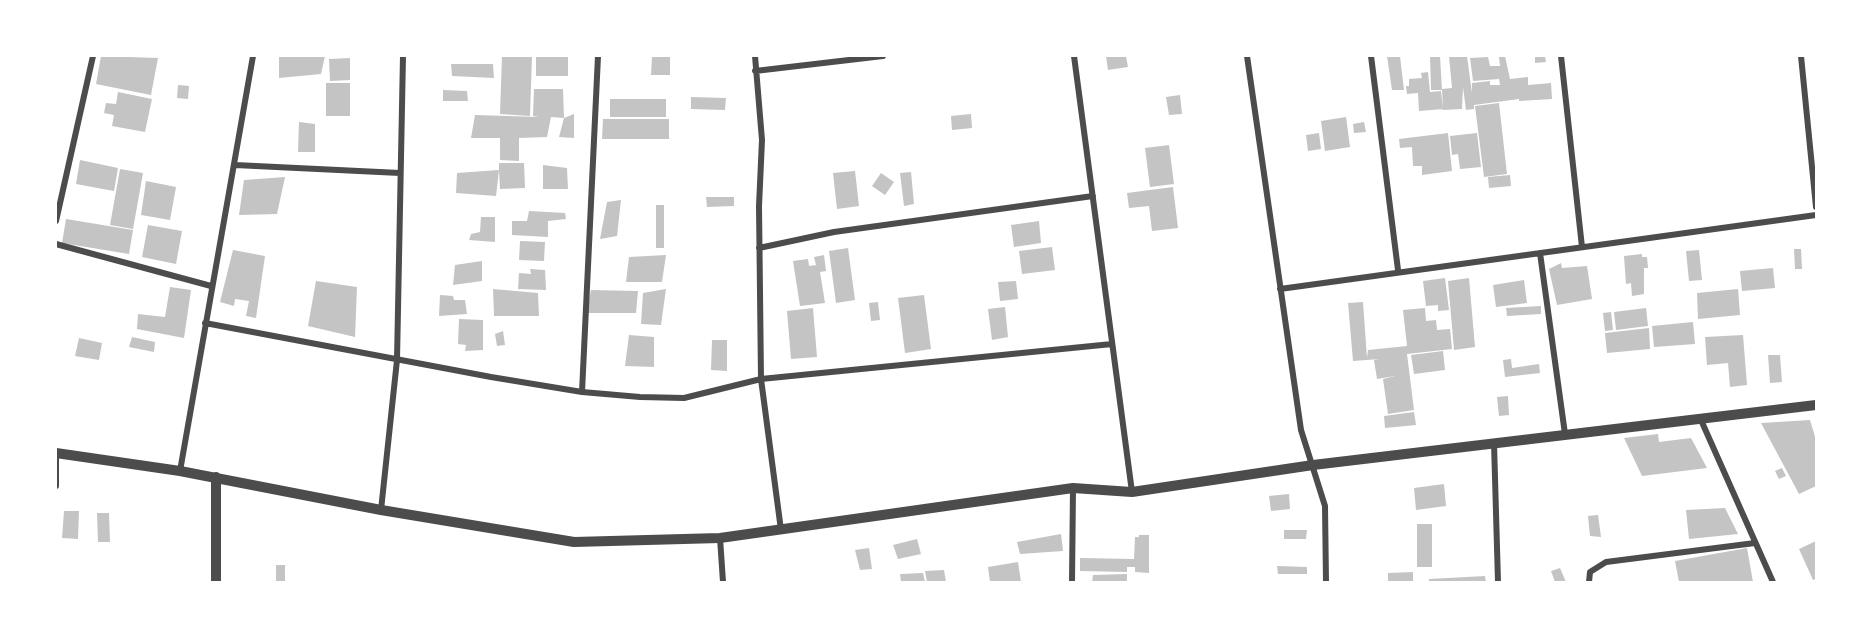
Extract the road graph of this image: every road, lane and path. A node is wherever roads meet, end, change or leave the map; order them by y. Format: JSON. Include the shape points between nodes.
{"nodes":[{"id":1,"x":93,"y":56,"type":"edge"},
{"id":2,"x":253,"y":56,"type":"edge"},
{"id":3,"x":403,"y":56,"type":"edge"},
{"id":4,"x":598,"y":56,"type":"edge"},
{"id":5,"x":756,"y":56,"type":"edge"},
{"id":6,"x":883,"y":56,"type":"edge"},
{"id":7,"x":1074,"y":56,"type":"edge"},
{"id":8,"x":1247,"y":56,"type":"edge"},
{"id":9,"x":1371,"y":56,"type":"edge"},
{"id":10,"x":1561,"y":56,"type":"edge"},
{"id":11,"x":1801,"y":56,"type":"edge"},
{"id":12,"x":755,"y":71,"type":"junction"},
{"id":13,"x":235,"y":165,"type":"junction"},
{"id":14,"x":400,"y":173,"type":"junction"},
{"id":15,"x":1815,"y":177,"type":"edge"},
{"id":16,"x":1093,"y":196,"type":"junction"},
{"id":17,"x":1816,"y":207,"type":"edge"},
{"id":18,"x":1816,"y":215,"type":"edge"},
{"id":19,"x":56,"y":221,"type":"edge"},
{"id":20,"x":56,"y":244,"type":"edge"},
{"id":21,"x":1582,"y":247,"type":"junction"},
{"id":22,"x":759,"y":248,"type":"junction"},
{"id":23,"x":1540,"y":253,"type":"junction"},
{"id":24,"x":1398,"y":270,"type":"junction"},
{"id":25,"x":211,"y":286,"type":"junction"},
{"id":26,"x":1280,"y":289,"type":"junction"},
{"id":27,"x":206,"y":323,"type":"junction"},
{"id":28,"x":1112,"y":344,"type":"junction"},
{"id":29,"x":397,"y":360,"type":"junction"},
{"id":30,"x":761,"y":379,"type":"junction"},
{"id":31,"x":582,"y":393,"type":"junction"},
{"id":32,"x":1816,"y":405,"type":"edge"},
{"id":33,"x":1701,"y":420,"type":"junction"},
{"id":34,"x":1565,"y":434,"type":"junction"},
{"id":35,"x":1494,"y":443,"type":"junction"},
{"id":36,"x":56,"y":453,"type":"edge"},
{"id":37,"x":1312,"y":465,"type":"junction"},
{"id":38,"x":180,"y":471,"type":"junction"},
{"id":39,"x":216,"y":477,"type":"junction"},
{"id":40,"x":56,"y":486,"type":"edge"},
{"id":41,"x":1073,"y":488,"type":"junction"},
{"id":42,"x":1132,"y":492,"type":"junction"},
{"id":43,"x":381,"y":510,"type":"junction"},
{"id":44,"x":781,"y":530,"type":"junction"},
{"id":45,"x":720,"y":538,"type":"junction"},
{"id":46,"x":1755,"y":543,"type":"junction"},
{"id":47,"x":216,"y":582,"type":"edge"},
{"id":48,"x":723,"y":582,"type":"edge"},
{"id":49,"x":1072,"y":582,"type":"edge"},
{"id":50,"x":1326,"y":582,"type":"edge"},
{"id":51,"x":1498,"y":582,"type":"edge"},
{"id":52,"x":1589,"y":582,"type":"edge"},
{"id":53,"x":1773,"y":582,"type":"edge"}],
"edges":[{"from":1,"to":19,"type":"street"},
{"from":2,"to":13,"type":"street"},
{"from":3,"to":14,"type":"street"},
{"from":4,"to":31,"type":"street"},
{"from":5,"to":12,"type":"street"},
{"from":6,"to":12,"type":"street"},
{"from":7,"to":16,"type":"street"},
{"from":8,"to":26,"type":"street"},
{"from":9,"to":24,"type":"street"},
{"from":10,"to":21,"type":"street"},
{"from":11,"to":15,"type":"street"},
{"from":12,"to":22,"type":"street","via":[[762,140]]},
{"from":13,"to":14,"type":"street"},
{"from":13,"to":25,"type":"street"},
{"from":14,"to":29,"type":"street"},
{"from":15,"to":17,"type":"street"},
{"from":16,"to":22,"type":"street","via":[[834,232]]},
{"from":16,"to":28,"type":"street"},
{"from":18,"to":21,"type":"street"},
{"from":20,"to":25,"type":"street"},
{"from":21,"to":23,"type":"street"},
{"from":22,"to":30,"type":"street"},
{"from":23,"to":24,"type":"street"},
{"from":23,"to":34,"type":"street"},
{"from":24,"to":26,"type":"street"},
{"from":25,"to":27,"type":"street"},
{"from":26,"to":37,"type":"street","via":[[1301,430]]},
{"from":27,"to":29,"type":"street"},
{"from":27,"to":38,"type":"street"},
{"from":28,"to":30,"type":"street"},
{"from":28,"to":42,"type":"street"},
{"from":29,"to":31,"type":"street"},
{"from":29,"to":43,"type":"street"},
{"from":30,"to":31,"type":"street","via":[[684,398]]},
{"from":30,"to":44,"type":"street"},
{"from":32,"to":33,"type":"street"},
{"from":33,"to":34,"type":"street"},
{"from":33,"to":46,"type":"street"},
{"from":34,"to":35,"type":"street"},
{"from":35,"to":37,"type":"street"},
{"from":35,"to":51,"type":"street"},
{"from":36,"to":38,"type":"street"},
{"from":36,"to":40,"type":"street"},
{"from":37,"to":42,"type":"street"},
{"from":37,"to":50,"type":"street","via":[[1325,506]]},
{"from":38,"to":39,"type":"street"},
{"from":39,"to":43,"type":"street"},
{"from":39,"to":47,"type":"street"},
{"from":41,"to":42,"type":"street"},
{"from":41,"to":44,"type":"street"},
{"from":41,"to":49,"type":"street"},
{"from":43,"to":45,"type":"street","via":[[574,542]]},
{"from":44,"to":45,"type":"street"},
{"from":45,"to":48,"type":"street"},
{"from":46,"to":52,"type":"street","via":[[1606,562],[1590,572]]},
{"from":46,"to":53,"type":"street"}]}
